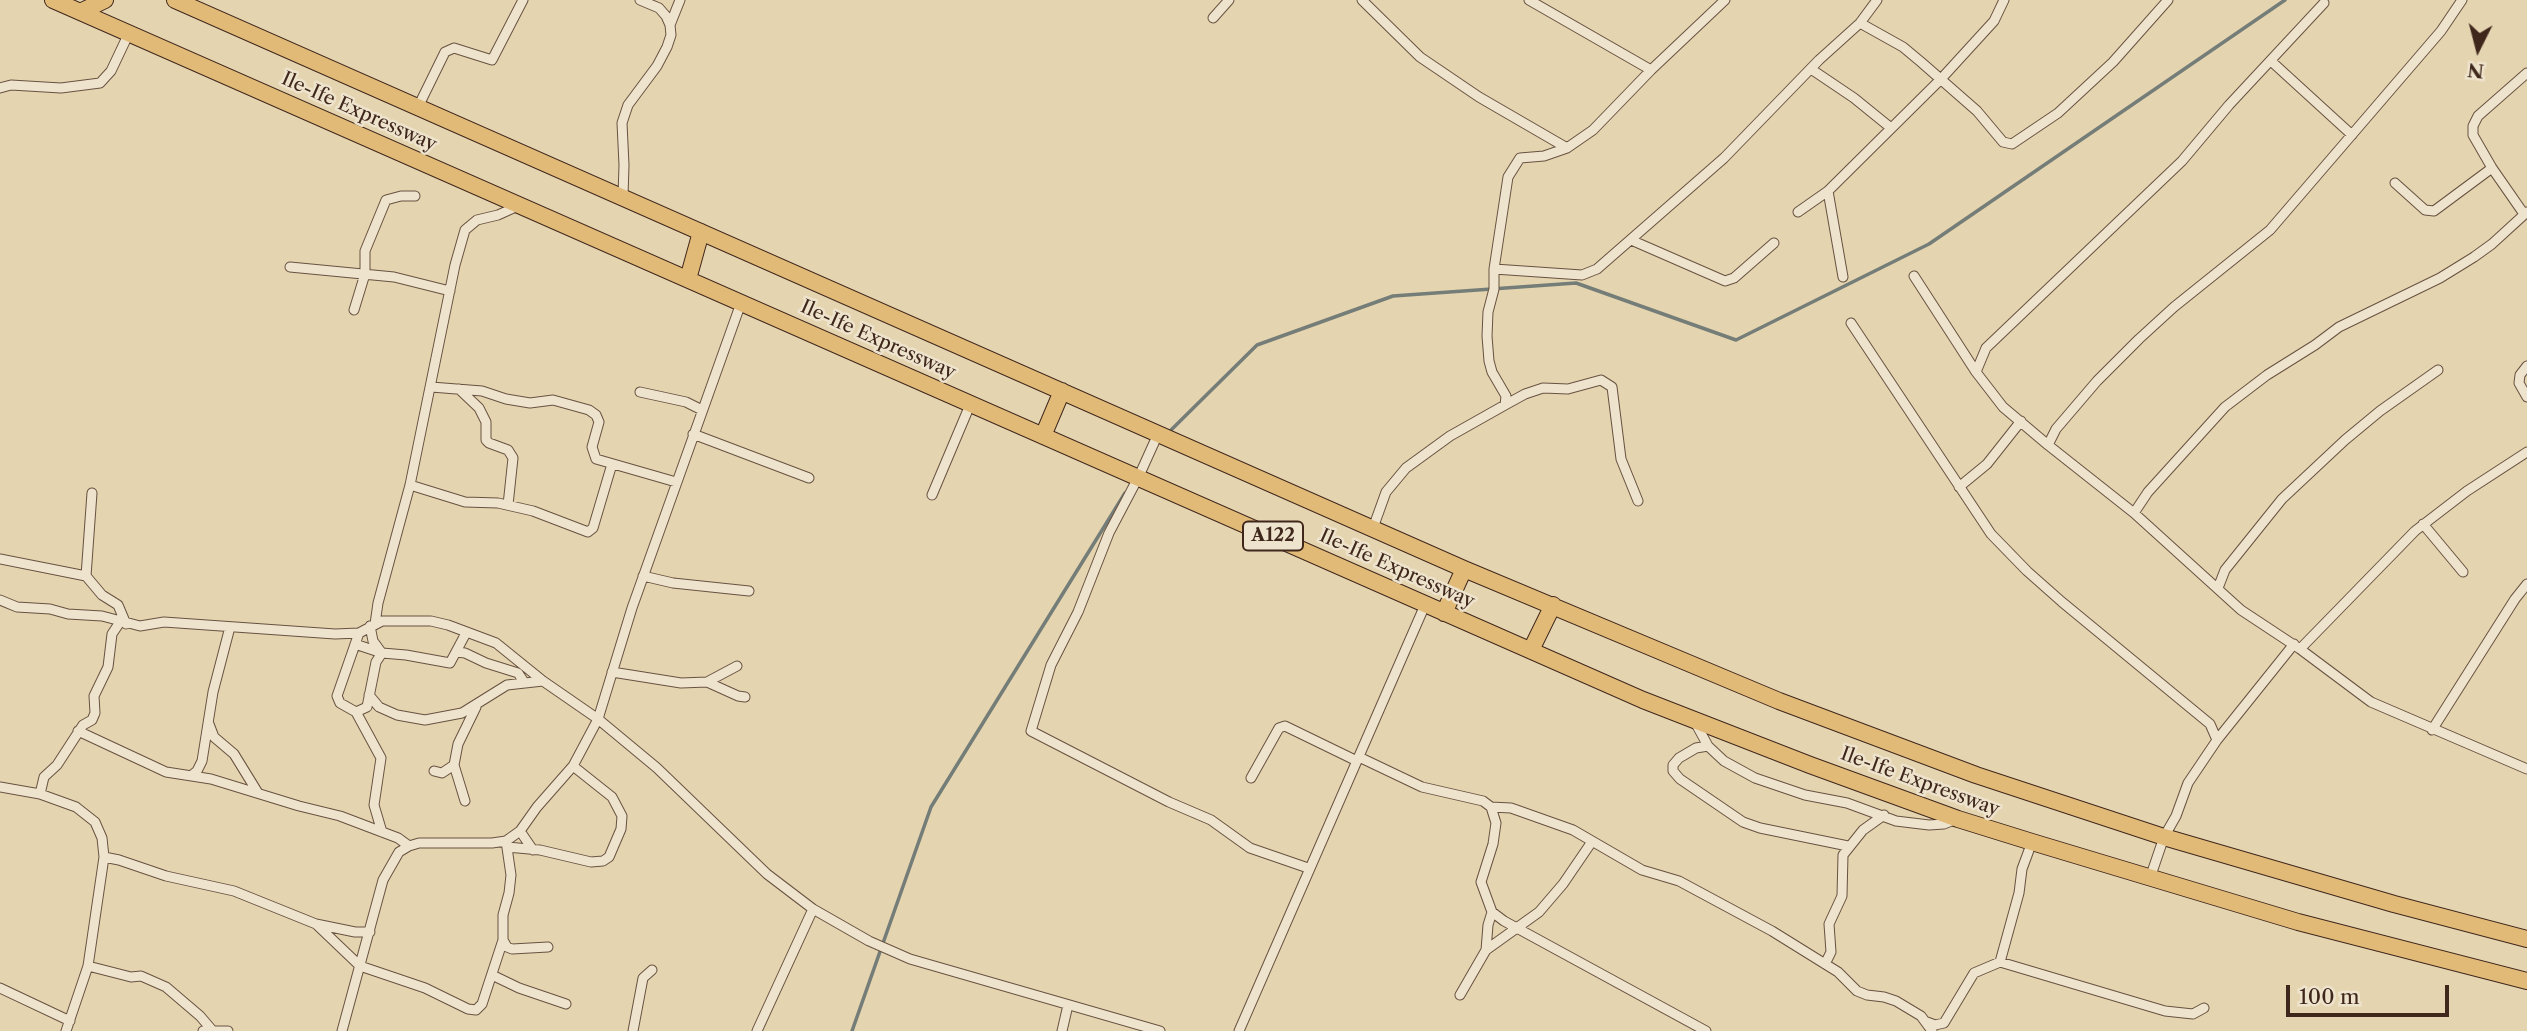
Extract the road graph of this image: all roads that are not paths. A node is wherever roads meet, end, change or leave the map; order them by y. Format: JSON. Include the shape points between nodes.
{"nodes":[{"id":1,"x":53,"y":0,"type":"edge"},
{"id":2,"x":106,"y":0,"type":"edge"},
{"id":3,"x":175,"y":0,"type":"edge"},
{"id":4,"x":523,"y":0,"type":"edge"},
{"id":5,"x":640,"y":0,"type":"edge"},
{"id":6,"x":680,"y":0,"type":"edge"},
{"id":7,"x":1229,"y":0,"type":"edge"},
{"id":8,"x":1362,"y":0,"type":"edge"},
{"id":9,"x":1529,"y":0,"type":"edge"},
{"id":10,"x":1725,"y":0,"type":"edge"},
{"id":11,"x":1877,"y":0,"type":"edge"},
{"id":12,"x":2004,"y":0,"type":"edge"},
{"id":13,"x":2462,"y":0,"type":"edge"},
{"id":14,"x":2165,"y":1,"type":"edge"},
{"id":15,"x":2324,"y":3,"type":"dead end"},
{"id":16,"x":80,"y":12,"type":"junction"},
{"id":17,"x":1213,"y":18,"type":"dead end"},
{"id":18,"x":1860,"y":23,"type":"junction"},
{"id":19,"x":670,"y":25,"type":"junction"},
{"id":20,"x":129,"y":33,"type":"junction"},
{"id":21,"x":2271,"y":61,"type":"junction"},
{"id":22,"x":1811,"y":69,"type":"junction"},
{"id":23,"x":1651,"y":70,"type":"junction"},
{"id":24,"x":2527,"y":73,"type":"edge"},
{"id":25,"x":1941,"y":79,"type":"junction"},
{"id":26,"x":0,"y":88,"type":"edge"},
{"id":27,"x":418,"y":107,"type":"junction"},
{"id":28,"x":1891,"y":128,"type":"junction"},
{"id":29,"x":2352,"y":135,"type":"junction"},
{"id":30,"x":1567,"y":148,"type":"junction"},
{"id":31,"x":2492,"y":168,"type":"junction"},
{"id":32,"x":2395,"y":183,"type":"dead end"},
{"id":33,"x":1828,"y":191,"type":"junction"},
{"id":34,"x":415,"y":196,"type":"dead end"},
{"id":35,"x":623,"y":197,"type":"junction"},
{"id":36,"x":520,"y":205,"type":"junction"},
{"id":37,"x":1798,"y":212,"type":"dead end"},
{"id":38,"x":2526,"y":213,"type":"edge"},
{"id":39,"x":701,"y":232,"type":"junction"},
{"id":40,"x":1631,"y":240,"type":"junction"},
{"id":41,"x":1774,"y":243,"type":"dead end"},
{"id":42,"x":290,"y":267,"type":"dead end"},
{"id":43,"x":1494,"y":269,"type":"junction"},
{"id":44,"x":365,"y":274,"type":"junction"},
{"id":45,"x":1914,"y":276,"type":"dead end"},
{"id":46,"x":1843,"y":277,"type":"dead end"},
{"id":47,"x":688,"y":279,"type":"junction"},
{"id":48,"x":450,"y":291,"type":"junction"},
{"id":49,"x":741,"y":303,"type":"junction"},
{"id":50,"x":354,"y":310,"type":"dead end"},
{"id":51,"x":1851,"y":323,"type":"dead end"},
{"id":52,"x":2527,"y":366,"type":"edge"},
{"id":53,"x":2438,"y":370,"type":"dead end"},
{"id":54,"x":1976,"y":372,"type":"junction"},
{"id":55,"x":431,"y":387,"type":"junction"},
{"id":56,"x":459,"y":389,"type":"junction"},
{"id":57,"x":1062,"y":391,"type":"junction"},
{"id":58,"x":640,"y":392,"type":"dead end"},
{"id":59,"x":2527,"y":397,"type":"edge"},
{"id":60,"x":970,"y":405,"type":"junction"},
{"id":61,"x":1505,"y":405,"type":"junction"},
{"id":62,"x":702,"y":410,"type":"junction"},
{"id":63,"x":2021,"y":421,"type":"junction"},
{"id":64,"x":1158,"y":434,"type":"junction"},
{"id":65,"x":693,"y":435,"type":"junction"},
{"id":66,"x":1043,"y":436,"type":"junction"},
{"id":67,"x":2048,"y":445,"type":"junction"},
{"id":68,"x":2527,"y":452,"type":"edge"},
{"id":69,"x":612,"y":464,"type":"junction"},
{"id":70,"x":1139,"y":476,"type":"junction"},
{"id":71,"x":810,"y":478,"type":"dead end"},
{"id":72,"x":676,"y":482,"type":"junction"},
{"id":73,"x":410,"y":485,"type":"junction"},
{"id":74,"x":1959,"y":487,"type":"junction"},
{"id":75,"x":92,"y":493,"type":"dead end"},
{"id":76,"x":932,"y":495,"type":"dead end"},
{"id":77,"x":1638,"y":500,"type":"dead end"},
{"id":78,"x":508,"y":505,"type":"junction"},
{"id":79,"x":2134,"y":513,"type":"junction"},
{"id":80,"x":2423,"y":524,"type":"junction"},
{"id":81,"x":1373,"y":528,"type":"junction"},
{"id":82,"x":0,"y":559,"type":"edge"},
{"id":83,"x":1464,"y":569,"type":"junction"},
{"id":84,"x":2463,"y":572,"type":"dead end"},
{"id":85,"x":86,"y":576,"type":"junction"},
{"id":86,"x":643,"y":576,"type":"junction"},
{"id":87,"x":2527,"y":584,"type":"edge"},
{"id":88,"x":2218,"y":588,"type":"junction"},
{"id":89,"x":749,"y":592,"type":"dead end"},
{"id":90,"x":0,"y":600,"type":"edge"},
{"id":91,"x":1424,"y":605,"type":"junction"},
{"id":92,"x":1553,"y":605,"type":"junction"},
{"id":93,"x":1444,"y":613,"type":"junction"},
{"id":94,"x":123,"y":623,"type":"junction"},
{"id":95,"x":373,"y":625,"type":"junction"},
{"id":96,"x":230,"y":626,"type":"junction"},
{"id":97,"x":359,"y":632,"type":"junction"},
{"id":98,"x":466,"y":633,"type":"junction"},
{"id":99,"x":355,"y":644,"type":"junction"},
{"id":100,"x":2297,"y":647,"type":"junction"},
{"id":101,"x":1531,"y":650,"type":"junction"},
{"id":102,"x":456,"y":652,"type":"junction"},
{"id":103,"x":382,"y":653,"type":"junction"},
{"id":104,"x":737,"y":666,"type":"dead end"},
{"id":105,"x":612,"y":672,"type":"junction"},
{"id":106,"x":543,"y":681,"type":"junction"},
{"id":107,"x":524,"y":682,"type":"junction"},
{"id":108,"x":707,"y":682,"type":"junction"},
{"id":109,"x":369,"y":695,"type":"junction"},
{"id":110,"x":746,"y":697,"type":"dead end"},
{"id":111,"x":477,"y":706,"type":"junction"},
{"id":112,"x":356,"y":712,"type":"junction"},
{"id":113,"x":1693,"y":718,"type":"junction"},
{"id":114,"x":598,"y":719,"type":"junction"},
{"id":115,"x":208,"y":722,"type":"junction"},
{"id":116,"x":2432,"y":730,"type":"junction"},
{"id":117,"x":78,"y":732,"type":"junction"},
{"id":118,"x":2217,"y":740,"type":"junction"},
{"id":119,"x":1708,"y":746,"type":"junction"},
{"id":120,"x":1358,"y":759,"type":"junction"},
{"id":121,"x":454,"y":765,"type":"junction"},
{"id":122,"x":573,"y":766,"type":"junction"},
{"id":123,"x":2527,"y":769,"type":"edge"},
{"id":124,"x":434,"y":771,"type":"dead end"},
{"id":125,"x":192,"y":775,"type":"junction"},
{"id":126,"x":1251,"y":778,"type":"dead end"},
{"id":127,"x":0,"y":787,"type":"edge"},
{"id":128,"x":258,"y":793,"type":"junction"},
{"id":129,"x":40,"y":794,"type":"junction"},
{"id":130,"x":465,"y":801,"type":"dead end"},
{"id":131,"x":1492,"y":807,"type":"junction"},
{"id":132,"x":1863,"y":809,"type":"junction"},
{"id":133,"x":1884,"y":815,"type":"junction"},
{"id":134,"x":1958,"y":818,"type":"junction"},
{"id":135,"x":1863,"y":830,"type":"junction"},
{"id":136,"x":520,"y":831,"type":"junction"},
{"id":137,"x":382,"y":832,"type":"junction"},
{"id":138,"x":2164,"y":837,"type":"junction"},
{"id":139,"x":2032,"y":842,"type":"junction"},
{"id":140,"x":1591,"y":843,"type":"junction"},
{"id":141,"x":507,"y":844,"type":"junction"},
{"id":142,"x":408,"y":846,"type":"junction"},
{"id":143,"x":1848,"y":846,"type":"junction"},
{"id":144,"x":533,"y":850,"type":"junction"},
{"id":145,"x":104,"y":857,"type":"junction"},
{"id":146,"x":1308,"y":868,"type":"junction"},
{"id":147,"x":2150,"y":878,"type":"junction"},
{"id":148,"x":813,"y":909,"type":"junction"},
{"id":149,"x":1492,"y":912,"type":"junction"},
{"id":150,"x":316,"y":924,"type":"junction"},
{"id":151,"x":1516,"y":927,"type":"junction"},
{"id":152,"x":370,"y":932,"type":"junction"},
{"id":153,"x":2527,"y":939,"type":"edge"},
{"id":154,"x":503,"y":940,"type":"junction"},
{"id":155,"x":548,"y":947,"type":"dead end"},
{"id":156,"x":1486,"y":950,"type":"junction"},
{"id":157,"x":2000,"y":962,"type":"junction"},
{"id":158,"x":1825,"y":964,"type":"junction"},
{"id":159,"x":360,"y":966,"type":"junction"},
{"id":160,"x":88,"y":967,"type":"junction"},
{"id":161,"x":652,"y":970,"type":"dead end"},
{"id":162,"x":492,"y":975,"type":"junction"},
{"id":163,"x":2527,"y":981,"type":"edge"},
{"id":164,"x":0,"y":988,"type":"edge"},
{"id":165,"x":1460,"y":995,"type":"dead end"},
{"id":166,"x":566,"y":1004,"type":"dead end"},
{"id":167,"x":1068,"y":1005,"type":"junction"},
{"id":168,"x":2203,"y":1008,"type":"dead end"},
{"id":169,"x":70,"y":1021,"type":"junction"},
{"id":170,"x":1929,"y":1027,"type":"edge"},
{"id":171,"x":212,"y":1030,"type":"edge"},
{"id":172,"x":66,"y":1031,"type":"edge"},
{"id":173,"x":203,"y":1031,"type":"edge"},
{"id":174,"x":228,"y":1031,"type":"edge"},
{"id":175,"x":342,"y":1031,"type":"edge"},
{"id":176,"x":633,"y":1031,"type":"edge"},
{"id":177,"x":757,"y":1031,"type":"edge"},
{"id":178,"x":1062,"y":1031,"type":"edge"},
{"id":179,"x":1160,"y":1031,"type":"edge"},
{"id":180,"x":1240,"y":1031,"type":"edge"},
{"id":181,"x":1706,"y":1031,"type":"edge"}],
"edges":[{"from":1,"to":16,"type":"highway","name":"Ile-Ife Expressway","number":"A122"},
{"from":2,"to":16,"type":"highway"},
{"from":3,"to":27,"type":"highway","name":"Ile-Ife Expressway","number":"A122"},
{"from":4,"to":27,"type":"street","via":[[492,60],[454,48],[445,52]]},
{"from":5,"to":19,"type":"street","via":[[659,8]]},
{"from":6,"to":19,"type":"street"},
{"from":7,"to":17,"type":"street"},
{"from":8,"to":30,"type":"street","via":[[1420,57]]},
{"from":9,"to":23,"type":"street"},
{"from":10,"to":23,"type":"street"},
{"from":11,"to":18,"type":"street"},
{"from":12,"to":25,"type":"street","via":[[1994,21]]},
{"from":13,"to":29,"type":"street"},
{"from":14,"to":25,"type":"street","via":[[2113,62],[2058,113],[2012,144],[2003,142]]},
{"from":15,"to":21,"type":"street"},
{"from":16,"to":20,"type":"highway","name":"Ile-Ife Expressway","number":"A122"},
{"from":18,"to":22,"type":"street"},
{"from":18,"to":25,"type":"street","via":[[1903,47]]},
{"from":19,"to":35,"type":"street","via":[[667,47],[628,105],[622,123]]},
{"from":20,"to":26,"type":"street","via":[[100,83]]},
{"from":20,"to":36,"type":"highway","name":"Ile-Ife Expressway","number":"A122"},
{"from":21,"to":29,"type":"street"},
{"from":21,"to":54,"type":"street","via":[[2182,161],[1986,348]]},
{"from":22,"to":28,"type":"street"},
{"from":22,"to":40,"type":"street","via":[[1724,158]]},
{"from":23,"to":30,"type":"street","via":[[1593,130]]},
{"from":24,"to":31,"type":"street","via":[[2478,116],[2473,126],[2473,135]]},
{"from":25,"to":28,"type":"street"},
{"from":27,"to":35,"type":"highway","name":"Ile-Ife Expressway","number":"A122"},
{"from":28,"to":33,"type":"street"},
{"from":29,"to":67,"type":"street","via":[[2270,230],[2174,307],[2097,381]]},
{"from":30,"to":43,"type":"street","via":[[1520,159],[1508,177]]},
{"from":31,"to":32,"type":"street","via":[[2434,211],[2425,210]]},
{"from":31,"to":38,"type":"street"},
{"from":33,"to":37,"type":"street"},
{"from":33,"to":46,"type":"street"},
{"from":34,"to":44,"type":"street","via":[[386,200],[365,251]]},
{"from":35,"to":39,"type":"highway","name":"Ile-Ife Expressway","number":"A122"},
{"from":36,"to":47,"type":"highway","name":"Ile-Ife Expressway","number":"A122"},
{"from":36,"to":48,"type":"street","via":[[477,219],[465,230]]},
{"from":38,"to":79,"type":"street","via":[[2474,257],[2339,327],[2267,374],[2225,407]]},
{"from":39,"to":47,"type":"highway"},
{"from":39,"to":57,"type":"highway","name":"Ile-Ife Expressway","number":"A122"},
{"from":40,"to":41,"type":"street","via":[[1725,281]]},
{"from":40,"to":43,"type":"street","via":[[1588,274]]},
{"from":42,"to":44,"type":"street"},
{"from":43,"to":61,"type":"street","via":[[1488,312],[1489,361],[1507,396]]},
{"from":44,"to":48,"type":"street"},
{"from":44,"to":50,"type":"street"},
{"from":45,"to":54,"type":"street"},
{"from":47,"to":49,"type":"highway","name":"Ile-Ife Expressway","number":"A122"},
{"from":48,"to":55,"type":"street"},
{"from":49,"to":60,"type":"highway","name":"Ile-Ife Expressway","number":"A122"},
{"from":49,"to":62,"type":"street"},
{"from":51,"to":74,"type":"street"},
{"from":52,"to":59,"type":"street","via":[[2519,383]]},
{"from":53,"to":88,"type":"street","via":[[2354,433],[2282,499],[2225,570]]},
{"from":54,"to":63,"type":"street","via":[[2003,407]]},
{"from":55,"to":56,"type":"street"},
{"from":55,"to":73,"type":"street"},
{"from":56,"to":69,"type":"street","via":[[530,403],[554,400],[589,410],[599,422],[592,447],[596,459]]},
{"from":56,"to":78,"type":"street","via":[[479,408],[486,422],[486,440],[508,450],[513,458]]},
{"from":57,"to":64,"type":"highway","name":"Ile-Ife Expressway","number":"A122"},
{"from":57,"to":66,"type":"highway"},
{"from":58,"to":62,"type":"street"},
{"from":60,"to":66,"type":"highway","name":"Ile-Ife Expressway","number":"A122"},
{"from":60,"to":76,"type":"street"},
{"from":61,"to":77,"type":"street","via":[[1543,388],[1568,389],[1601,380],[1612,387],[1621,460]]},
{"from":61,"to":81,"type":"street","via":[[1406,468],[1386,492]]},
{"from":62,"to":65,"type":"street"},
{"from":63,"to":67,"type":"street"},
{"from":63,"to":74,"type":"street","via":[[1987,464]]},
{"from":64,"to":70,"type":"street"},
{"from":64,"to":81,"type":"highway","name":"Ile-Ife Expressway","number":"A122"},
{"from":65,"to":71,"type":"street"},
{"from":65,"to":72,"type":"street"},
{"from":66,"to":70,"type":"highway","name":"Ile-Ife Expressway","number":"A122"},
{"from":67,"to":79,"type":"street"},
{"from":68,"to":80,"type":"street"},
{"from":69,"to":72,"type":"street"},
{"from":69,"to":78,"type":"street","via":[[588,532]]},
{"from":70,"to":91,"type":"highway","name":"Ile-Ife Expressway","number":"A122"},
{"from":70,"to":146,"type":"street","via":[[1051,665],[1031,731],[1211,820],[1250,848]]},
{"from":72,"to":86,"type":"street"},
{"from":73,"to":78,"type":"street","via":[[465,502]]},
{"from":73,"to":95,"type":"street"},
{"from":74,"to":118,"type":"street","via":[[1991,534],[2027,571],[2210,724]]},
{"from":75,"to":85,"type":"street"},
{"from":79,"to":88,"type":"street"},
{"from":80,"to":84,"type":"street"},
{"from":80,"to":100,"type":"street"},
{"from":81,"to":83,"type":"highway","name":"Ile-Ife Expressway","number":"A122"},
{"from":82,"to":85,"type":"street"},
{"from":83,"to":92,"type":"highway","name":"Ile-Ife Expressway","number":"A122"},
{"from":83,"to":93,"type":"highway"},
{"from":85,"to":94,"type":"street","via":[[118,605]]},
{"from":86,"to":89,"type":"street"},
{"from":86,"to":105,"type":"street"},
{"from":87,"to":116,"type":"street"},
{"from":88,"to":100,"type":"street","via":[[2241,610]]},
{"from":90,"to":94,"type":"street","via":[[17,607],[102,616]]},
{"from":91,"to":93,"type":"highway","name":"Ile-Ife Expressway","number":"A122"},
{"from":91,"to":120,"type":"street"},
{"from":92,"to":101,"type":"highway"},
{"from":92,"to":138,"type":"highway","name":"Ile-Ife Expressway","number":"A122","via":[[1859,733]]},
{"from":93,"to":101,"type":"highway","name":"Ile-Ife Expressway","number":"A122"},
{"from":94,"to":96,"type":"street"},
{"from":94,"to":117,"type":"street","via":[[111,634],[108,667],[94,696],[95,713]]},
{"from":95,"to":97,"type":"street"},
{"from":95,"to":98,"type":"street","via":[[431,621]]},
{"from":95,"to":103,"type":"street","via":[[373,641]]},
{"from":96,"to":97,"type":"street"},
{"from":96,"to":115,"type":"street"},
{"from":97,"to":99,"type":"street"},
{"from":98,"to":102,"type":"street"},
{"from":98,"to":106,"type":"street","via":[[496,643]]},
{"from":99,"to":103,"type":"street"},
{"from":99,"to":112,"type":"street","via":[[337,696]]},
{"from":100,"to":116,"type":"street","via":[[2371,702]]},
{"from":100,"to":118,"type":"street"},
{"from":101,"to":113,"type":"highway","name":"Ile-Ife Expressway","number":"A122"},
{"from":102,"to":103,"type":"street","via":[[450,663]]},
{"from":102,"to":107,"type":"street","via":[[518,673]]},
{"from":103,"to":109,"type":"street"},
{"from":104,"to":108,"type":"street"},
{"from":105,"to":108,"type":"street","via":[[681,684]]},
{"from":105,"to":114,"type":"street"},
{"from":106,"to":107,"type":"street"},
{"from":106,"to":114,"type":"street"},
{"from":107,"to":111,"type":"street","via":[[507,685]]},
{"from":108,"to":110,"type":"street"},
{"from":109,"to":111,"type":"street","via":[[379,707],[397,716],[425,720]]},
{"from":109,"to":112,"type":"street","via":[[367,707]]},
{"from":111,"to":121,"type":"street","via":[[458,744]]},
{"from":112,"to":137,"type":"street","via":[[381,758],[374,805]]},
{"from":113,"to":119,"type":"street"},
{"from":113,"to":134,"type":"highway","name":"Ile-Ife Expressway","number":"A122"},
{"from":114,"to":122,"type":"street"},
{"from":114,"to":148,"type":"street","via":[[657,768],[768,874]]},
{"from":115,"to":125,"type":"street","via":[[202,761]]},
{"from":115,"to":128,"type":"street","via":[[214,737],[234,754]]},
{"from":116,"to":123,"type":"street"},
{"from":117,"to":125,"type":"street","via":[[166,772]]},
{"from":117,"to":129,"type":"street","via":[[44,777]]},
{"from":118,"to":138,"type":"street","via":[[2188,783]]},
{"from":119,"to":132,"type":"street","via":[[1755,778]]},
{"from":119,"to":143,"type":"street","via":[[1679,758],[1673,771],[1680,779],[1743,822]]},
{"from":120,"to":126,"type":"street","via":[[1285,726],[1279,728]]},
{"from":120,"to":131,"type":"street","via":[[1422,787]]},
{"from":120,"to":146,"type":"street"},
{"from":121,"to":124,"type":"street","via":[[442,773]]},
{"from":121,"to":130,"type":"street"},
{"from":122,"to":136,"type":"street"},
{"from":122,"to":144,"type":"street","via":[[612,797],[622,816],[610,857],[591,862]]},
{"from":125,"to":128,"type":"street"},
{"from":127,"to":129,"type":"street"},
{"from":128,"to":137,"type":"street"},
{"from":129,"to":145,"type":"street","via":[[76,807],[95,822]]},
{"from":131,"to":140,"type":"street","via":[[1511,808],[1573,830]]},
{"from":131,"to":149,"type":"street","via":[[1496,823],[1493,844],[1480,882]]},
{"from":132,"to":133,"type":"street"},
{"from":132,"to":135,"type":"street"},
{"from":133,"to":134,"type":"street","via":[[1929,825]]},
{"from":133,"to":135,"type":"street"},
{"from":134,"to":139,"type":"highway","name":"Ile-Ife Expressway","number":"A122"},
{"from":135,"to":143,"type":"street"},
{"from":136,"to":141,"type":"street"},
{"from":136,"to":144,"type":"street"},
{"from":137,"to":142,"type":"street"},
{"from":138,"to":147,"type":"street"},
{"from":138,"to":153,"type":"highway","name":"Ile-Ife Expressway","number":"A122"},
{"from":139,"to":147,"type":"highway","name":"Ile-Ife Expressway","number":"A122"},
{"from":139,"to":157,"type":"street"},
{"from":140,"to":151,"type":"street","via":[[1539,912]]},
{"from":140,"to":158,"type":"street","via":[[1642,870],[1679,881]]},
{"from":141,"to":142,"type":"street"},
{"from":141,"to":144,"type":"street"},
{"from":141,"to":154,"type":"street","via":[[511,875]]},
{"from":142,"to":152,"type":"street","via":[[399,852],[383,880]]},
{"from":143,"to":158,"type":"street","via":[[1841,867],[1842,896],[1829,924],[1831,952]]},
{"from":145,"to":150,"type":"street","via":[[234,891]]},
{"from":145,"to":160,"type":"street"},
{"from":146,"to":180,"type":"street"},
{"from":147,"to":163,"type":"highway","name":"Ile-Ife Expressway","number":"A122"},
{"from":148,"to":167,"type":"street","via":[[910,959]]},
{"from":148,"to":177,"type":"street"},
{"from":149,"to":151,"type":"street"},
{"from":149,"to":156,"type":"street"},
{"from":150,"to":152,"type":"street"},
{"from":150,"to":159,"type":"street"},
{"from":151,"to":156,"type":"street"},
{"from":151,"to":181,"type":"street"},
{"from":152,"to":159,"type":"street"},
{"from":154,"to":155,"type":"street","via":[[512,949]]},
{"from":154,"to":162,"type":"street"},
{"from":156,"to":165,"type":"street"},
{"from":157,"to":168,"type":"street","via":[[2165,1011],[2193,1014]]},
{"from":157,"to":170,"type":"street","via":[[1974,973],[1944,1023]]},
{"from":158,"to":170,"type":"street","via":[[1857,991],[1896,1001]]},
{"from":159,"to":162,"type":"street","via":[[476,1010]]},
{"from":159,"to":175,"type":"street"},
{"from":160,"to":169,"type":"street"},
{"from":160,"to":171,"type":"street","via":[[141,976],[166,986]]},
{"from":161,"to":176,"type":"street","via":[[643,978]]},
{"from":162,"to":166,"type":"street"},
{"from":164,"to":169,"type":"street"},
{"from":167,"to":178,"type":"street"},
{"from":167,"to":179,"type":"street"},
{"from":169,"to":172,"type":"street"},
{"from":171,"to":173,"type":"street"},
{"from":171,"to":174,"type":"street"}]}
